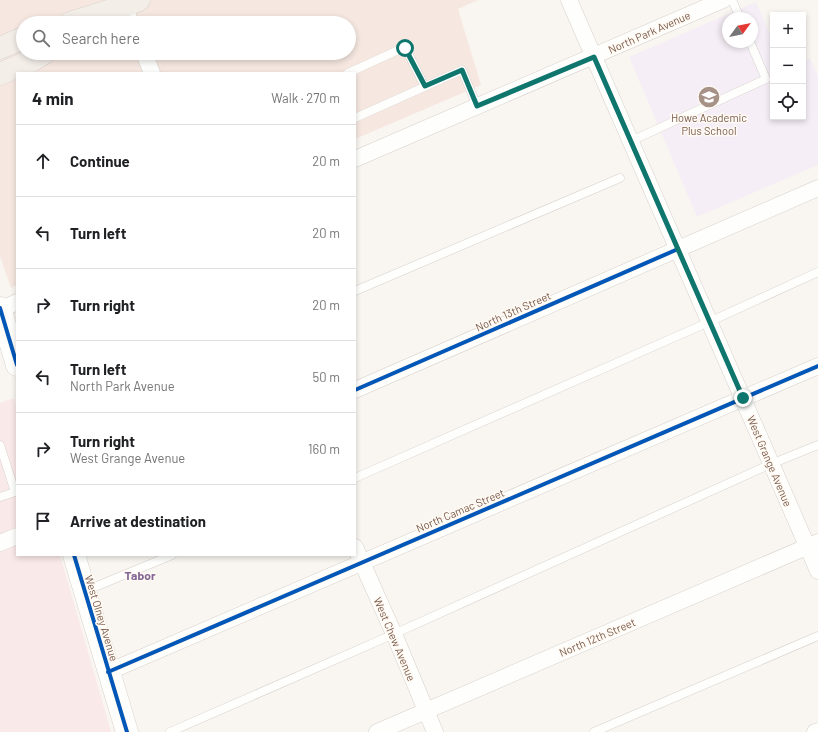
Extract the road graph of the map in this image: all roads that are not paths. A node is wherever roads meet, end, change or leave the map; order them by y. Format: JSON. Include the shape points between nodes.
{"nodes":[{"id":1,"x":569,"y":0,"type":"edge"},
{"id":2,"x":723,"y":0,"type":"edge"},
{"id":3,"x":732,"y":0,"type":"edge"},
{"id":4,"x":129,"y":7,"type":"edge"},
{"id":5,"x":737,"y":12,"type":"edge"},
{"id":6,"x":96,"y":16,"type":"edge"},
{"id":7,"x":110,"y":16,"type":"edge"},
{"id":8,"x":16,"y":41,"type":"edge"},
{"id":9,"x":0,"y":48,"type":"edge"},
{"id":10,"x":753,"y":48,"type":"edge"},
{"id":11,"x":594,"y":57,"type":"junction"},
{"id":12,"x":33,"y":60,"type":"edge"},
{"id":13,"x":147,"y":60,"type":"edge"},
{"id":14,"x":152,"y":72,"type":"edge"},
{"id":15,"x":350,"y":72,"type":"edge"},
{"id":16,"x":0,"y":74,"type":"edge"},
{"id":17,"x":425,"y":86,"type":"junction"},
{"id":18,"x":477,"y":106,"type":"junction"},
{"id":19,"x":356,"y":116,"type":"edge"},
{"id":20,"x":631,"y":141,"type":"junction"},
{"id":21,"x":356,"y":159,"type":"edge"},
{"id":22,"x":620,"y":178,"type":"dead end"},
{"id":23,"x":818,"y":188,"type":"edge"},
{"id":24,"x":678,"y":249,"type":"junction"},
{"id":25,"x":818,"y":272,"type":"edge"},
{"id":26,"x":356,"y":291,"type":"edge"},
{"id":27,"x":16,"y":302,"type":"edge"},
{"id":28,"x":0,"y":309,"type":"edge"},
{"id":29,"x":709,"y":322,"type":"junction"},
{"id":30,"x":16,"y":362,"type":"edge"},
{"id":31,"x":818,"y":366,"type":"edge"},
{"id":32,"x":356,"y":390,"type":"edge"},
{"id":33,"x":743,"y":398,"type":"junction"},
{"id":34,"x":0,"y":445,"type":"edge"},
{"id":35,"x":818,"y":445,"type":"edge"},
{"id":36,"x":771,"y":464,"type":"junction"},
{"id":37,"x":356,"y":478,"type":"edge"},
{"id":38,"x":0,"y":497,"type":"edge"},
{"id":39,"x":16,"y":536,"type":"edge"},
{"id":40,"x":0,"y":543,"type":"edge"},
{"id":41,"x":813,"y":544,"type":"edge"},
{"id":42,"x":356,"y":550,"type":"edge"},
{"id":43,"x":74,"y":556,"type":"edge"},
{"id":44,"x":170,"y":556,"type":"edge"},
{"id":45,"x":361,"y":562,"type":"junction"},
{"id":46,"x":818,"y":571,"type":"edge"},
{"id":47,"x":85,"y":591,"type":"junction"},
{"id":48,"x":394,"y":634,"type":"junction"},
{"id":49,"x":818,"y":636,"type":"edge"},
{"id":50,"x":108,"y":672,"type":"junction"},
{"id":51,"x":426,"y":711,"type":"junction"},
{"id":52,"x":127,"y":732,"type":"edge"},
{"id":53,"x":170,"y":732,"type":"edge"},
{"id":54,"x":377,"y":732,"type":"edge"},
{"id":55,"x":435,"y":732,"type":"edge"},
{"id":56,"x":594,"y":732,"type":"edge"}],
"edges":[{"from":1,"to":11,"type":"street","name":"West Grange Avenue"},
{"from":2,"to":11,"type":"street","name":"North Park Avenue"},
{"from":3,"to":5,"type":"lane"},
{"from":4,"to":6,"type":"main road"},
{"from":4,"to":7,"type":"main road"},
{"from":8,"to":9,"type":"main road"},
{"from":10,"to":20,"type":"lane","via":[[766,79]]},
{"from":11,"to":18,"type":"street","name":"North Park Avenue"},
{"from":11,"to":20,"type":"street","name":"West Grange Avenue"},
{"from":12,"to":16,"type":"main road"},
{"from":13,"to":14,"type":"street"},
{"from":15,"to":17,"type":"lane","via":[[405,48]]},
{"from":17,"to":18,"type":"lane","via":[[462,70]]},
{"from":17,"to":19,"type":"lane"},
{"from":18,"to":21,"type":"street","name":"North Park Avenue"},
{"from":20,"to":24,"type":"street","name":"West Grange Avenue"},
{"from":22,"to":26,"type":"lane"},
{"from":23,"to":24,"type":"street","name":"North 13th Street"},
{"from":24,"to":29,"type":"street","name":"West Grange Avenue"},
{"from":24,"to":32,"type":"street","name":"North 13th Street"},
{"from":25,"to":29,"type":"lane"},
{"from":27,"to":28,"type":"street"},
{"from":28,"to":30,"type":"street"},
{"from":29,"to":33,"type":"street","name":"West Grange Avenue"},
{"from":29,"to":37,"type":"lane"},
{"from":31,"to":33,"type":"street","name":"North Camac Street"},
{"from":33,"to":36,"type":"street","name":"West Grange Avenue"},
{"from":33,"to":45,"type":"street","name":"North Camac Street"},
{"from":34,"to":38,"type":"lane","via":[[15,492]]},
{"from":35,"to":36,"type":"lane"},
{"from":36,"to":41,"type":"street","name":"West Grange Avenue"},
{"from":36,"to":48,"type":"lane"},
{"from":39,"to":40,"type":"street"},
{"from":41,"to":46,"type":"street","name":"West Grange Avenue"},
{"from":41,"to":51,"type":"street","name":"North 12th Street"},
{"from":42,"to":45,"type":"street","name":"West Chew Avenue"},
{"from":43,"to":47,"type":"street","name":"West Olney Avenue"},
{"from":44,"to":47,"type":"lane"},
{"from":45,"to":48,"type":"street","name":"West Chew Avenue"},
{"from":45,"to":50,"type":"street","name":"North Camac Street"},
{"from":47,"to":50,"type":"street","name":"West Olney Avenue"},
{"from":48,"to":51,"type":"street","name":"West Chew Avenue"},
{"from":48,"to":53,"type":"lane"},
{"from":49,"to":56,"type":"lane"},
{"from":50,"to":52,"type":"street","name":"West Olney Avenue"},
{"from":51,"to":54,"type":"street","name":"North 12th Street"},
{"from":51,"to":55,"type":"street","name":"West Chew Avenue"}]}
